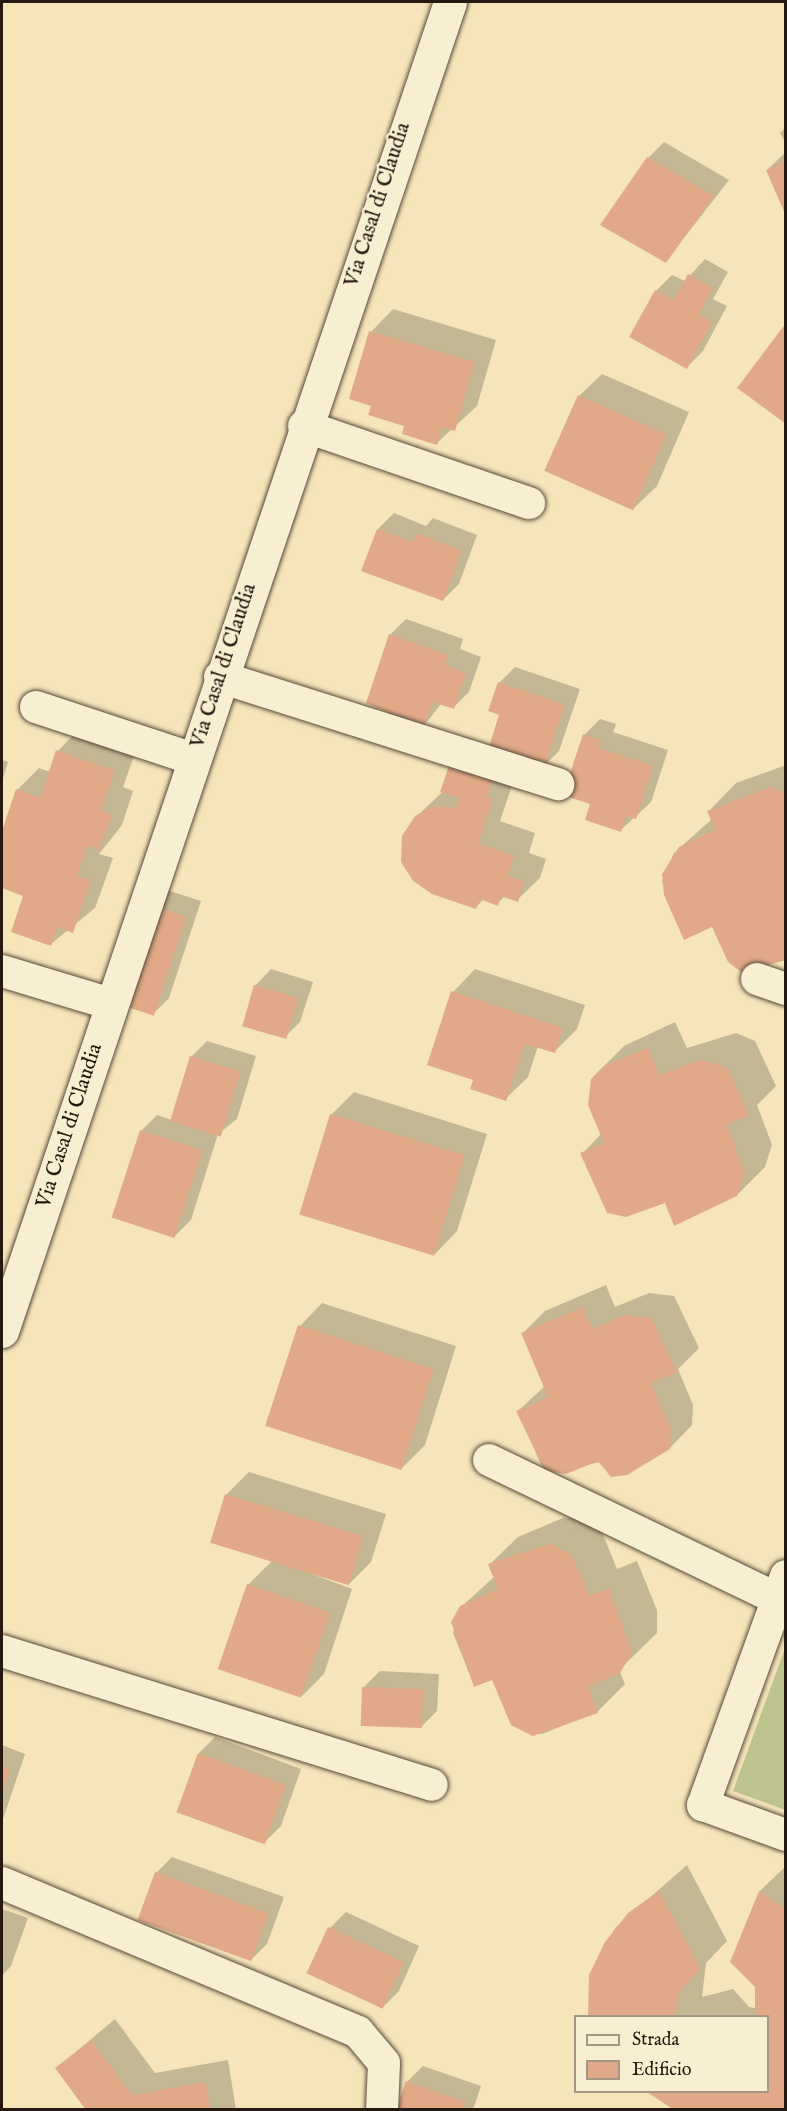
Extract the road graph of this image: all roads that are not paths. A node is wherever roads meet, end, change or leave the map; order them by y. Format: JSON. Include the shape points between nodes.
{"nodes":[{"id":1,"x":450,"y":2,"type":"edge"},
{"id":2,"x":304,"y":426,"type":"junction"},
{"id":3,"x":529,"y":503,"type":"dead end"},
{"id":4,"x":220,"y":677,"type":"junction"},
{"id":5,"x":36,"y":706,"type":"dead end"},
{"id":6,"x":193,"y":759,"type":"junction"},
{"id":7,"x":558,"y":784,"type":"dead end"},
{"id":8,"x":2,"y":971,"type":"edge"},
{"id":9,"x":111,"y":1004,"type":"junction"},
{"id":10,"x":2,"y":1331,"type":"edge"},
{"id":11,"x":489,"y":1460,"type":"dead end"},
{"id":12,"x":783,"y":1593,"type":"edge"},
{"id":13,"x":2,"y":1651,"type":"edge"},
{"id":14,"x":432,"y":1785,"type":"dead end"},
{"id":15,"x":786,"y":1835,"type":"edge"},
{"id":16,"x":2,"y":1883,"type":"edge"},
{"id":17,"x":382,"y":2109,"type":"edge"}],
"edges":[{"from":1,"to":2,"type":"street","name":"Via Casal di Claudia"},
{"from":2,"to":3,"type":"street"},
{"from":2,"to":4,"type":"street","name":"Via Casal di Claudia"},
{"from":4,"to":6,"type":"street","name":"Via Casal di Claudia"},
{"from":4,"to":7,"type":"street"},
{"from":5,"to":6,"type":"street"},
{"from":6,"to":9,"type":"street","name":"Via Casal di Claudia"},
{"from":8,"to":9,"type":"street"},
{"from":9,"to":10,"type":"street","name":"Via Casal di Claudia"},
{"from":11,"to":12,"type":"street"},
{"from":12,"to":15,"type":"street","via":[[703,1805]]},
{"from":13,"to":14,"type":"street"},
{"from":16,"to":17,"type":"street","via":[[358,2032],[384,2063]]}]}
